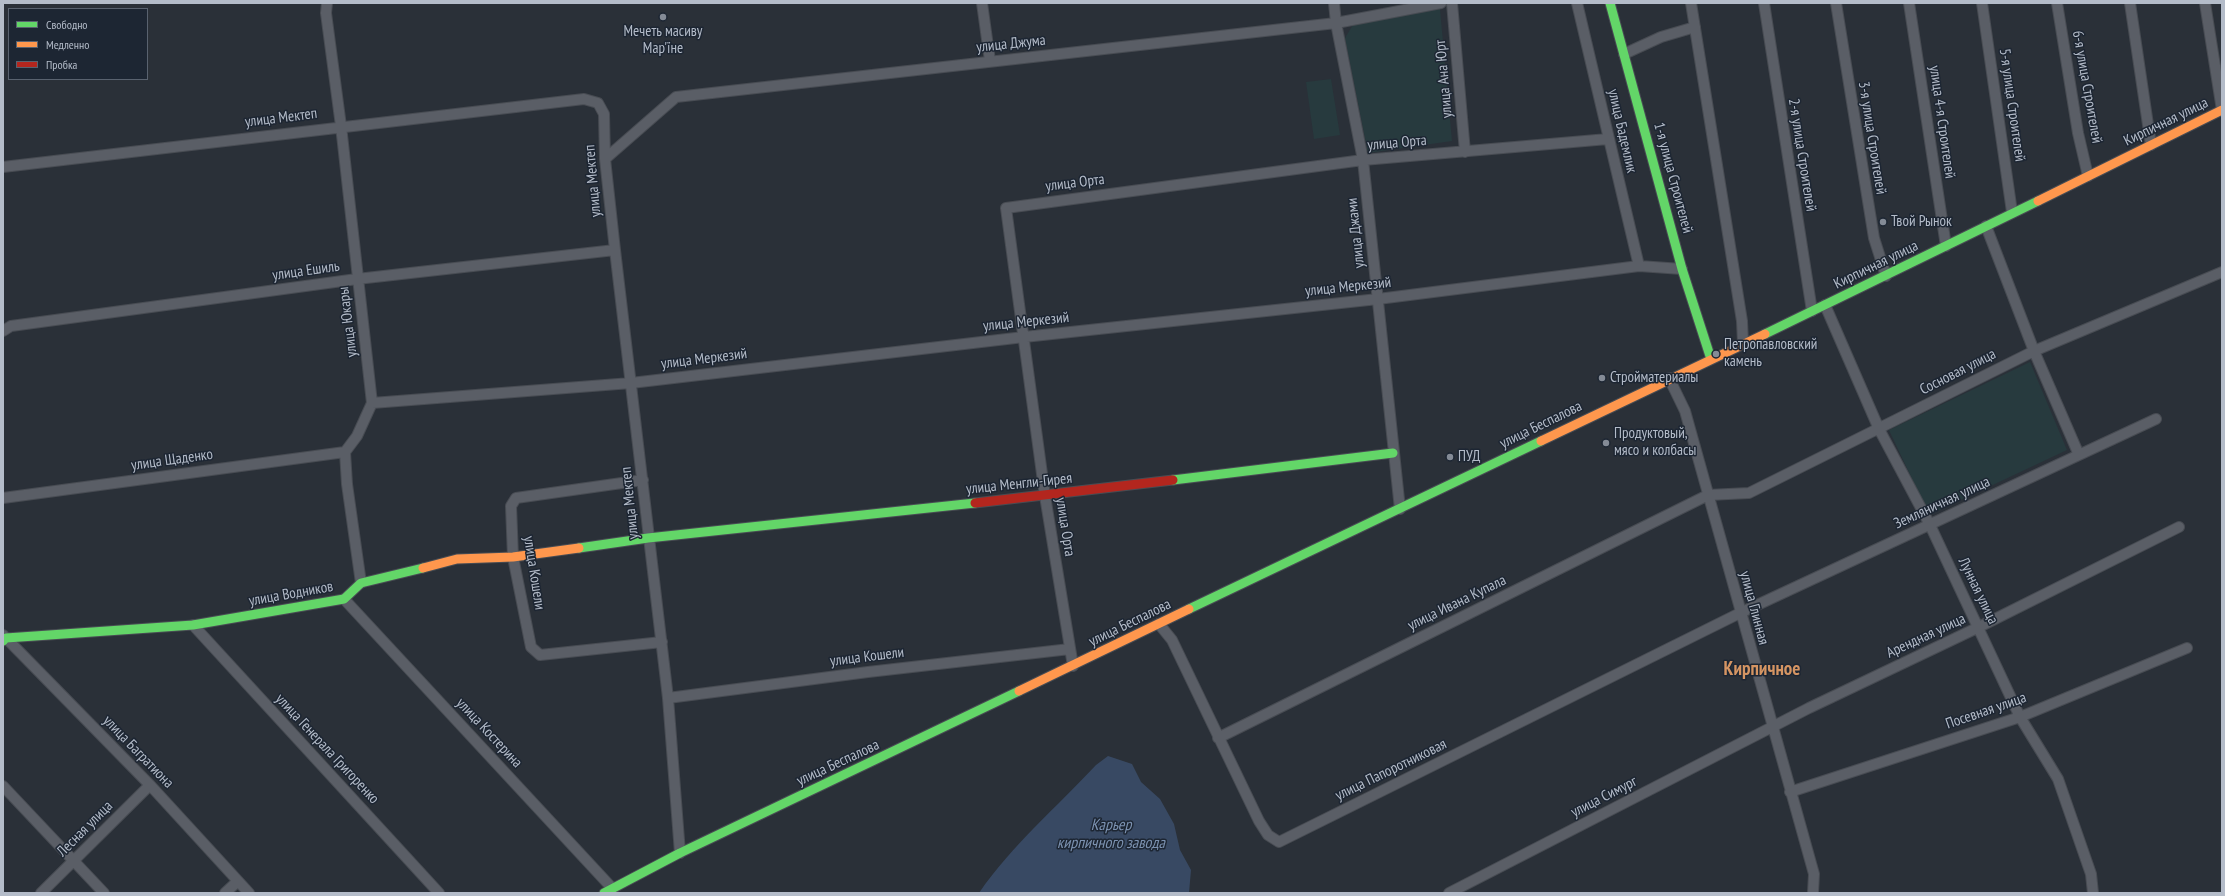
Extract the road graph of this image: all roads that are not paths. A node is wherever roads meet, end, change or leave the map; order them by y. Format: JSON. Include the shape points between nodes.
{"nodes":[{"id":1,"x":327,"y":3,"type":"edge"},
{"id":2,"x":982,"y":3,"type":"edge"},
{"id":3,"x":1334,"y":3,"type":"edge"},
{"id":4,"x":1441,"y":3,"type":"edge"},
{"id":5,"x":1452,"y":3,"type":"edge"},
{"id":6,"x":1577,"y":3,"type":"edge"},
{"id":7,"x":1610,"y":3,"type":"edge"},
{"id":8,"x":1691,"y":3,"type":"edge"},
{"id":9,"x":1764,"y":3,"type":"edge"},
{"id":10,"x":1836,"y":3,"type":"edge"},
{"id":11,"x":1909,"y":3,"type":"edge"},
{"id":12,"x":1982,"y":3,"type":"edge"},
{"id":13,"x":2057,"y":3,"type":"edge"},
{"id":14,"x":2130,"y":3,"type":"edge"},
{"id":15,"x":2205,"y":3,"type":"edge"},
{"id":16,"x":1336,"y":23,"type":"junction"},
{"id":17,"x":1695,"y":27,"type":"junction"},
{"id":18,"x":1624,"y":54,"type":"junction"},
{"id":19,"x":990,"y":61,"type":"junction"},
{"id":20,"x":2222,"y":110,"type":"edge"},
{"id":21,"x":341,"y":126,"type":"junction"},
{"id":22,"x":1608,"y":139,"type":"junction"},
{"id":23,"x":2151,"y":145,"type":"junction"},
{"id":24,"x":1466,"y":152,"type":"junction"},
{"id":25,"x":606,"y":159,"type":"junction"},
{"id":26,"x":1363,"y":160,"type":"junction"},
{"id":27,"x":3,"y":167,"type":"edge"},
{"id":28,"x":2088,"y":176,"type":"junction"},
{"id":29,"x":2012,"y":212,"type":"junction"},
{"id":30,"x":1986,"y":226,"type":"junction"},
{"id":31,"x":1946,"y":246,"type":"junction"},
{"id":32,"x":615,"y":250,"type":"junction"},
{"id":33,"x":1639,"y":266,"type":"junction"},
{"id":34,"x":1682,"y":269,"type":"junction"},
{"id":35,"x":2222,"y":272,"type":"edge"},
{"id":36,"x":1886,"y":276,"type":"junction"},
{"id":37,"x":357,"y":279,"type":"junction"},
{"id":38,"x":1378,"y":299,"type":"junction"},
{"id":39,"x":1825,"y":305,"type":"junction"},
{"id":40,"x":1812,"y":311,"type":"junction"},
{"id":41,"x":3,"y":331,"type":"edge"},
{"id":42,"x":1024,"y":337,"type":"junction"},
{"id":43,"x":1743,"y":343,"type":"junction"},
{"id":44,"x":2034,"y":351,"type":"junction"},
{"id":45,"x":1711,"y":359,"type":"junction"},
{"id":46,"x":1669,"y":378,"type":"junction"},
{"id":47,"x":631,"y":383,"type":"junction"},
{"id":48,"x":372,"y":403,"type":"junction"},
{"id":49,"x":2156,"y":419,"type":"dead end"},
{"id":50,"x":1880,"y":429,"type":"junction"},
{"id":51,"x":345,"y":452,"type":"junction"},
{"id":52,"x":1393,"y":453,"type":"junction"},
{"id":53,"x":2079,"y":455,"type":"junction"},
{"id":54,"x":643,"y":480,"type":"junction"},
{"id":55,"x":1708,"y":495,"type":"junction"},
{"id":56,"x":1045,"y":496,"type":"junction"},
{"id":57,"x":3,"y":498,"type":"edge"},
{"id":58,"x":1400,"y":509,"type":"junction"},
{"id":59,"x":1930,"y":525,"type":"junction"},
{"id":60,"x":2178,"y":526,"type":"dead end"},
{"id":61,"x":648,"y":538,"type":"junction"},
{"id":62,"x":513,"y":558,"type":"junction"},
{"id":63,"x":361,"y":583,"type":"junction"},
{"id":64,"x":344,"y":599,"type":"junction"},
{"id":65,"x":1740,"y":613,"type":"junction"},
{"id":66,"x":1159,"y":624,"type":"junction"},
{"id":67,"x":194,"y":625,"type":"junction"},
{"id":68,"x":1979,"y":627,"type":"junction"},
{"id":69,"x":4,"y":638,"type":"edge"},
{"id":70,"x":662,"y":642,"type":"junction"},
{"id":71,"x":2187,"y":648,"type":"dead end"},
{"id":72,"x":1070,"y":649,"type":"junction"},
{"id":73,"x":1073,"y":666,"type":"junction"},
{"id":74,"x":668,"y":698,"type":"junction"},
{"id":75,"x":2020,"y":717,"type":"junction"},
{"id":76,"x":1772,"y":728,"type":"junction"},
{"id":77,"x":1218,"y":738,"type":"junction"},
{"id":78,"x":150,"y":785,"type":"junction"},
{"id":79,"x":3,"y":786,"type":"edge"},
{"id":80,"x":1790,"y":792,"type":"junction"},
{"id":81,"x":680,"y":853,"type":"junction"},
{"id":82,"x":73,"y":862,"type":"junction"},
{"id":83,"x":238,"y":881,"type":"junction"},
{"id":84,"x":608,"y":890,"type":"edge"},
{"id":85,"x":41,"y":893,"type":"edge"},
{"id":86,"x":104,"y":893,"type":"edge"},
{"id":87,"x":225,"y":893,"type":"edge"},
{"id":88,"x":249,"y":893,"type":"edge"},
{"id":89,"x":439,"y":893,"type":"edge"},
{"id":90,"x":1449,"y":893,"type":"edge"},
{"id":91,"x":1813,"y":893,"type":"edge"},
{"id":92,"x":2093,"y":893,"type":"edge"}],
"edges":[{"from":1,"to":21,"type":"street","name":"улица Юкары","via":[[326,14]]},
{"from":2,"to":19,"type":"street"},
{"from":3,"to":16,"type":"street","name":"улица Джами"},
{"from":4,"to":16,"type":"street","name":"улица Джума"},
{"from":5,"to":24,"type":"street","name":"улица Ана Юрт"},
{"from":6,"to":22,"type":"street","name":"улица Бадемлик"},
{"from":7,"to":18,"type":"main road","name":"1-я улица Строителей"},
{"from":8,"to":17,"type":"street"},
{"from":9,"to":40,"type":"street","name":"2-я улица Строителей"},
{"from":10,"to":36,"type":"street","name":"3-я улица Строителей","via":[[1874,238]]},
{"from":11,"to":31,"type":"street","name":"улица 4-я Строителей"},
{"from":12,"to":29,"type":"street","name":"5-я улица Строителей"},
{"from":13,"to":28,"type":"street","name":"6-я улица Строителей","via":[[2078,133]]},
{"from":14,"to":23,"type":"street"},
{"from":15,"to":20,"type":"street"},
{"from":16,"to":19,"type":"street","name":"улица Джума"},
{"from":16,"to":26,"type":"street","name":"улица Джами"},
{"from":17,"to":18,"type":"street","via":[[1661,37]]},
{"from":17,"to":43,"type":"street","via":[[1742,321]]},
{"from":18,"to":34,"type":"main road","name":"1-я улица Строителей"},
{"from":19,"to":25,"type":"street","name":"улица Джума","via":[[676,97]]},
{"from":20,"to":23,"type":"main road","name":"Кирпичная улица"},
{"from":21,"to":25,"type":"street","name":"улица Мектеп","via":[[584,99],[598,103],[604,114]]},
{"from":21,"to":27,"type":"street","name":"улица Мектеп"},
{"from":21,"to":37,"type":"street","name":"улица Юкары"},
{"from":22,"to":24,"type":"street","name":"улица Орта"},
{"from":22,"to":33,"type":"street","name":"улица Бадемлик"},
{"from":23,"to":28,"type":"main road","name":"Кирпичная улица"},
{"from":24,"to":26,"type":"street","name":"улица Орта"},
{"from":25,"to":32,"type":"street","name":"улица Мектеп"},
{"from":26,"to":38,"type":"street","name":"улица Джами"},
{"from":26,"to":42,"type":"street","name":"улица Орта","via":[[1006,208]]},
{"from":28,"to":29,"type":"main road","name":"Кирпичная улица"},
{"from":29,"to":30,"type":"main road","name":"Кирпичная улица"},
{"from":30,"to":31,"type":"main road","name":"Кирпичная улица"},
{"from":30,"to":44,"type":"street"},
{"from":31,"to":36,"type":"main road","name":"Кирпичная улица"},
{"from":32,"to":37,"type":"street","name":"улица Ешиль"},
{"from":32,"to":47,"type":"street","name":"улица Мектеп"},
{"from":33,"to":34,"type":"street","name":"улица Меркезий"},
{"from":33,"to":38,"type":"street","name":"улица Меркезий"},
{"from":34,"to":45,"type":"main road","name":"1-я улица Строителей"},
{"from":35,"to":44,"type":"street","name":"Сосновая улица"},
{"from":36,"to":39,"type":"main road","name":"Кирпичная улица"},
{"from":37,"to":41,"type":"street","name":"улица Ешиль","via":[[11,326]]},
{"from":37,"to":48,"type":"street","name":"улица Юкары"},
{"from":38,"to":42,"type":"street","name":"улица Меркезий"},
{"from":38,"to":52,"type":"street","name":"улица Джами"},
{"from":39,"to":40,"type":"main road","name":"Кирпичная улица"},
{"from":39,"to":50,"type":"street","name":"Лунная улица"},
{"from":40,"to":43,"type":"main road","name":"Кирпичная улица"},
{"from":42,"to":47,"type":"street","name":"улица Меркезий"},
{"from":42,"to":56,"type":"street","name":"улица Орта"},
{"from":43,"to":45,"type":"main road","name":"Кирпичная улица"},
{"from":44,"to":50,"type":"street","name":"Сосновая улица"},
{"from":44,"to":53,"type":"street"},
{"from":45,"to":46,"type":"main road","name":"Кирпичная улица"},
{"from":46,"to":55,"type":"street","name":"улица Глинная","via":[[1685,411]]},
{"from":46,"to":58,"type":"main road","name":"улица Беспалова"},
{"from":47,"to":48,"type":"street","name":"улица Меркезий"},
{"from":47,"to":54,"type":"street","name":"улица Мектеп"},
{"from":48,"to":51,"type":"street","via":[[357,436]]},
{"from":49,"to":53,"type":"street","name":"Земляничная улица"},
{"from":50,"to":55,"type":"street","name":"Сосновая улица","via":[[1749,493]]},
{"from":50,"to":59,"type":"street","name":"Лунная улица"},
{"from":51,"to":57,"type":"street","name":"улица Щаденко"},
{"from":51,"to":63,"type":"street"},
{"from":52,"to":56,"type":"main road","name":"улица Менгли-Гирея"},
{"from":52,"to":58,"type":"street","name":"улица Джами"},
{"from":53,"to":59,"type":"street","name":"Земляничная улица"},
{"from":54,"to":61,"type":"street","name":"улица Мектеп"},
{"from":54,"to":62,"type":"street","name":"улица Кошели","via":[[516,498],[511,506]]},
{"from":55,"to":65,"type":"street","name":"улица Глинная"},
{"from":55,"to":77,"type":"street","name":"улица Ивана Купала"},
{"from":56,"to":61,"type":"main road","name":"улица Менгли-Гирея"},
{"from":56,"to":72,"type":"street","name":"улица Орта"},
{"from":58,"to":66,"type":"main road","name":"улица Беспалова"},
{"from":59,"to":65,"type":"street","name":"Земляничная улица"},
{"from":59,"to":68,"type":"street","name":"Лунная улица"},
{"from":60,"to":68,"type":"street","name":"Арендная улица"},
{"from":61,"to":62,"type":"main road","name":"улица Водников"},
{"from":61,"to":70,"type":"street","name":"улица Мектеп"},
{"from":62,"to":63,"type":"main road","name":"улица Водников","via":[[457,559]]},
{"from":62,"to":70,"type":"street","name":"улица Кошели","via":[[531,648],[540,655]]},
{"from":63,"to":64,"type":"main road","name":"улица Водников"},
{"from":64,"to":67,"type":"main road","name":"улица Водников"},
{"from":64,"to":84,"type":"street","name":"улица Костерина"},
{"from":65,"to":76,"type":"street","name":"улица Глинная"},
{"from":65,"to":77,"type":"street","name":"улица Папоротниковая","via":[[1279,842],[1268,834],[1259,821]]},
{"from":66,"to":73,"type":"main road","name":"улица Беспалова"},
{"from":66,"to":77,"type":"street","name":"улица Папоротниковая","via":[[1172,640]]},
{"from":67,"to":69,"type":"main road","name":"улица Водников"},
{"from":67,"to":89,"type":"street","name":"улица Генерала Григоренко"},
{"from":68,"to":75,"type":"street","name":"Лунная улица"},
{"from":68,"to":76,"type":"street","name":"Арендная улица"},
{"from":69,"to":78,"type":"street","name":"улица Багратиона"},
{"from":70,"to":74,"type":"street","name":"улица Мектеп"},
{"from":71,"to":75,"type":"street","name":"Посевная улица"},
{"from":72,"to":73,"type":"street","name":"улица Орта"},
{"from":72,"to":74,"type":"street","name":"улица Кошели"},
{"from":73,"to":81,"type":"main road","name":"улица Беспалова"},
{"from":74,"to":81,"type":"street","name":"улица Мектеп"},
{"from":75,"to":80,"type":"street","name":"Посевная улица"},
{"from":75,"to":92,"type":"street","name":"Лунная улица","via":[[2058,779],[2091,874]]},
{"from":76,"to":80,"type":"street","name":"улица Глинная"},
{"from":76,"to":90,"type":"street","name":"улица Симург"},
{"from":78,"to":82,"type":"street","name":"Лесная улица"},
{"from":78,"to":83,"type":"street","name":"улица Багратиона"},
{"from":79,"to":82,"type":"street"},
{"from":80,"to":91,"type":"street","name":"улица Глинная","via":[[1814,874]]},
{"from":81,"to":84,"type":"main road","name":"улица Беспалова"},
{"from":82,"to":85,"type":"street","name":"Лесная улица"},
{"from":82,"to":86,"type":"street"},
{"from":83,"to":87,"type":"street"},
{"from":83,"to":88,"type":"street","name":"улица Багратиона"}]}
